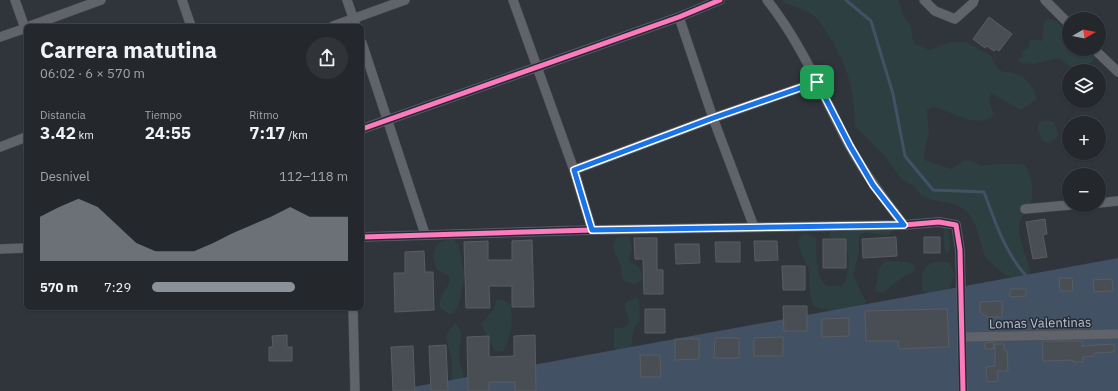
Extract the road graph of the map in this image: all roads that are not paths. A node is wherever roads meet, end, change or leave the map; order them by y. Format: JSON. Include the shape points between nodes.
{"nodes":[{"id":1,"x":15,"y":0,"type":"edge"},
{"id":2,"x":101,"y":0,"type":"edge"},
{"id":3,"x":182,"y":0,"type":"edge"},
{"id":4,"x":347,"y":0,"type":"edge"},
{"id":5,"x":405,"y":0,"type":"edge"},
{"id":6,"x":513,"y":0,"type":"edge"},
{"id":7,"x":720,"y":0,"type":"edge"},
{"id":8,"x":767,"y":0,"type":"edge"},
{"id":9,"x":924,"y":0,"type":"edge"},
{"id":10,"x":974,"y":0,"type":"edge"},
{"id":11,"x":1045,"y":0,"type":"edge"},
{"id":12,"x":679,"y":17,"type":"junction"},
{"id":13,"x":1062,"y":17,"type":"edge"},
{"id":14,"x":355,"y":22,"type":"edge"},
{"id":15,"x":25,"y":24,"type":"edge"},
{"id":16,"x":38,"y":24,"type":"edge"},
{"id":17,"x":190,"y":24,"type":"edge"},
{"id":18,"x":344,"y":24,"type":"edge"},
{"id":19,"x":24,"y":29,"type":"edge"},
{"id":20,"x":0,"y":37,"type":"edge"},
{"id":21,"x":364,"y":49,"type":"edge"},
{"id":22,"x":1101,"y":56,"type":"edge"},
{"id":23,"x":538,"y":67,"type":"junction"},
{"id":24,"x":1118,"y":72,"type":"edge"},
{"id":25,"x":817,"y":82,"type":"junction"},
{"id":26,"x":713,"y":118,"type":"junction"},
{"id":27,"x":388,"y":119,"type":"junction"},
{"id":28,"x":364,"y":128,"type":"edge"},
{"id":29,"x":24,"y":138,"type":"edge"},
{"id":30,"x":0,"y":147,"type":"edge"},
{"id":31,"x":574,"y":170,"type":"junction"},
{"id":32,"x":1118,"y":201,"type":"edge"},
{"id":33,"x":1106,"y":202,"type":"edge"},
{"id":34,"x":1062,"y":206,"type":"edge"},
{"id":35,"x":1025,"y":209,"type":"dead end"},
{"id":36,"x":904,"y":225,"type":"junction"},
{"id":37,"x":754,"y":228,"type":"junction"},
{"id":38,"x":592,"y":230,"type":"junction"},
{"id":39,"x":425,"y":234,"type":"junction"},
{"id":40,"x":364,"y":237,"type":"edge"},
{"id":41,"x":24,"y":248,"type":"edge"},
{"id":42,"x":0,"y":250,"type":"edge"},
{"id":43,"x":353,"y":310,"type":"edge"},
{"id":44,"x":1118,"y":334,"type":"edge"},
{"id":45,"x":962,"y":338,"type":"junction"},
{"id":46,"x":355,"y":391,"type":"edge"},
{"id":47,"x":963,"y":391,"type":"edge"}],
"edges":[{"from":1,"to":15,"type":"street"},
{"from":2,"to":16,"type":"street"},
{"from":3,"to":17,"type":"street"},
{"from":4,"to":14,"type":"street"},
{"from":5,"to":14,"type":"street"},
{"from":6,"to":23,"type":"street"},
{"from":7,"to":12,"type":"street"},
{"from":8,"to":25,"type":"street","via":[[802,52]]},
{"from":9,"to":10,"type":"street","via":[[935,11],[955,20]]},
{"from":11,"to":13,"type":"street"},
{"from":12,"to":23,"type":"street"},
{"from":12,"to":26,"type":"street"},
{"from":14,"to":18,"type":"street"},
{"from":19,"to":20,"type":"street"},
{"from":21,"to":27,"type":"street"},
{"from":22,"to":24,"type":"street"},
{"from":23,"to":27,"type":"street"},
{"from":23,"to":31,"type":"street"},
{"from":25,"to":26,"type":"street"},
{"from":25,"to":36,"type":"street","via":[[873,185]]},
{"from":26,"to":31,"type":"street"},
{"from":26,"to":37,"type":"street"},
{"from":27,"to":28,"type":"street"},
{"from":27,"to":39,"type":"street"},
{"from":29,"to":30,"type":"street"},
{"from":31,"to":38,"type":"street"},
{"from":32,"to":33,"type":"street"},
{"from":34,"to":35,"type":"street"},
{"from":36,"to":37,"type":"street"},
{"from":36,"to":45,"type":"street","via":[[939,222],[956,225],[960,250]]},
{"from":37,"to":38,"type":"street"},
{"from":38,"to":39,"type":"street"},
{"from":39,"to":40,"type":"street"},
{"from":41,"to":42,"type":"street"},
{"from":43,"to":46,"type":"street"},
{"from":44,"to":45,"type":"street","name":"Lomas Valentinas"},
{"from":45,"to":47,"type":"street"}]}
